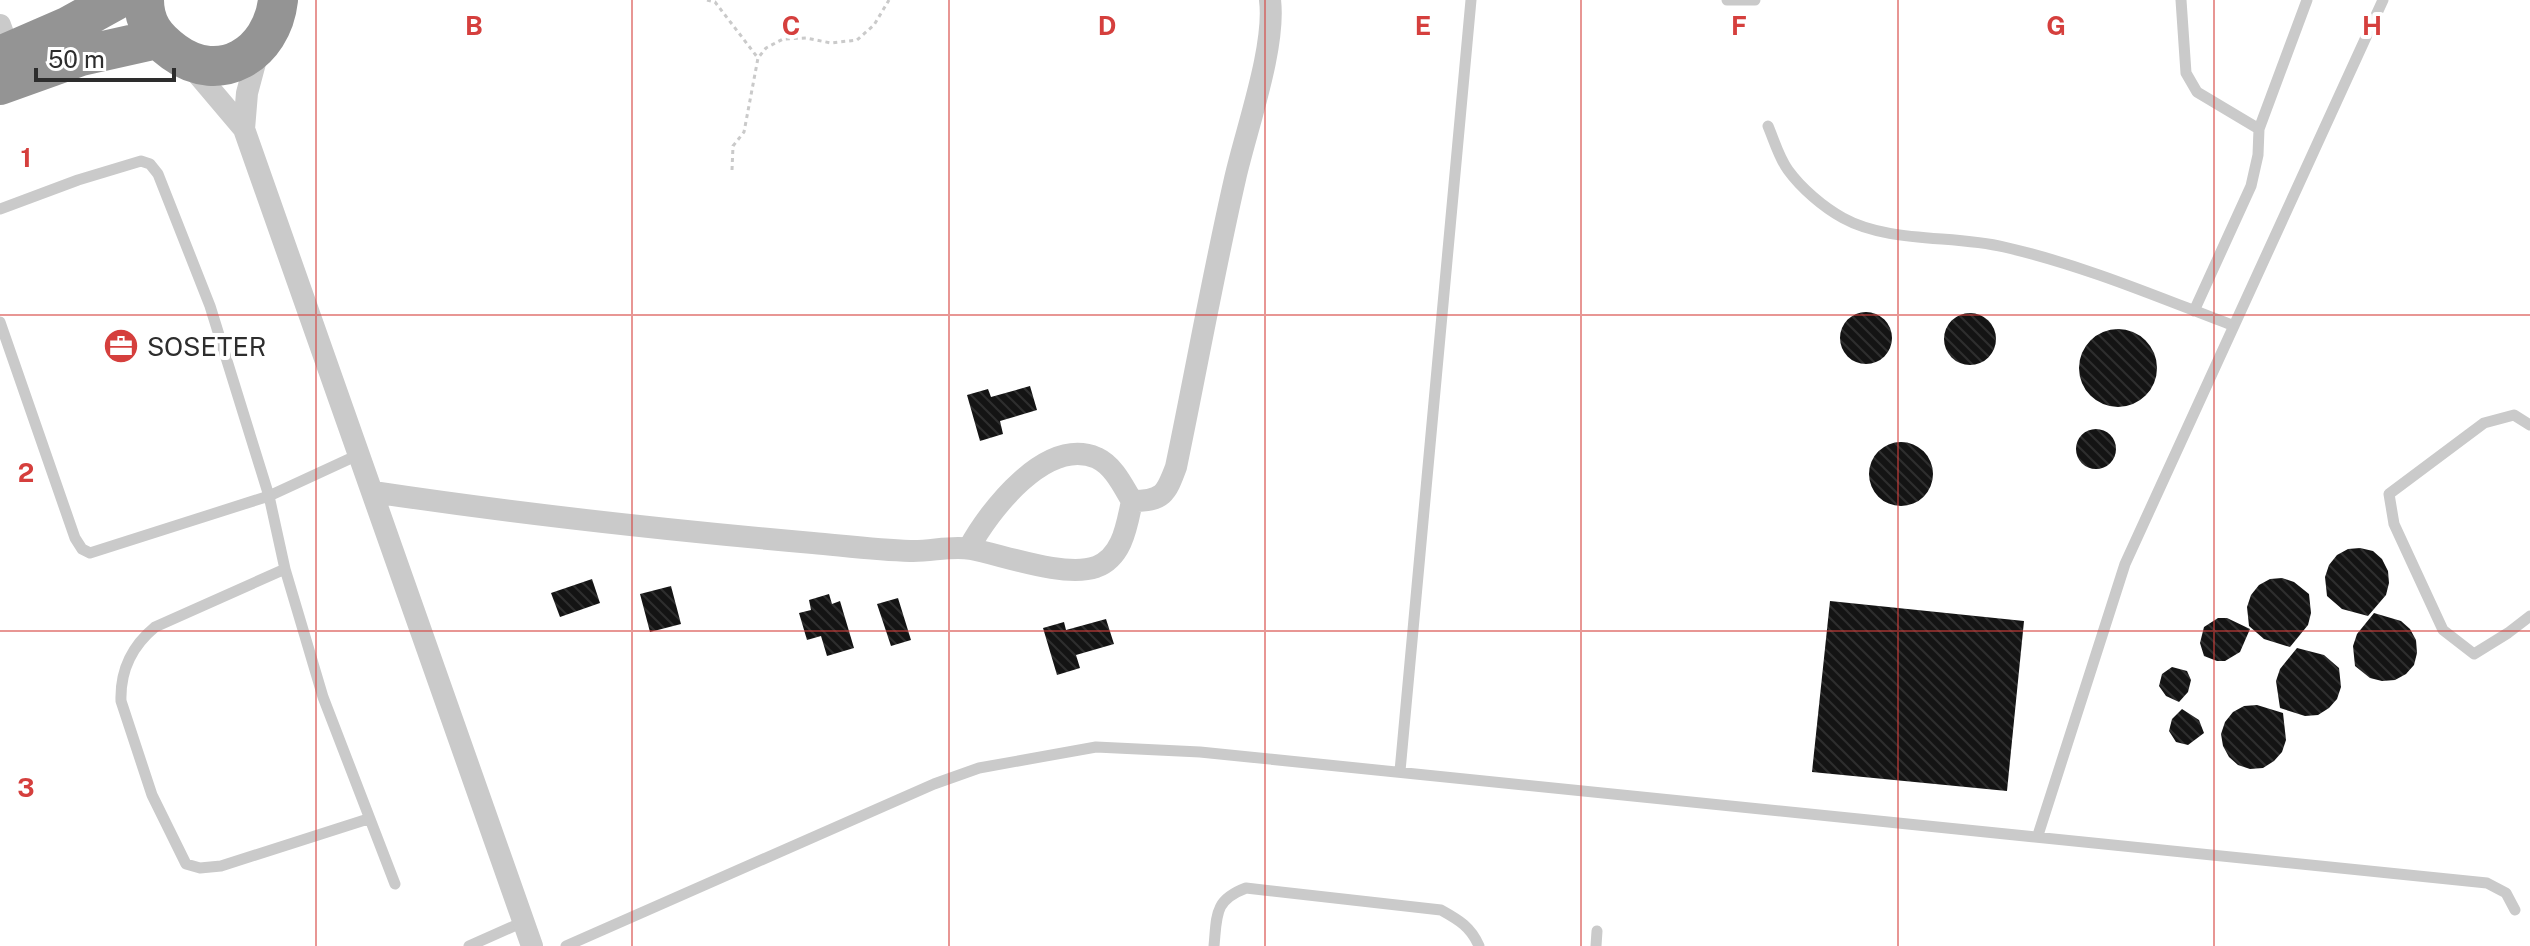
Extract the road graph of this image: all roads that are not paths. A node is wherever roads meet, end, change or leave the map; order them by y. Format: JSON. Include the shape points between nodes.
{"nodes":[{"id":1,"x":116,"y":0,"type":"edge"},
{"id":2,"x":144,"y":0,"type":"edge"},
{"id":3,"x":311,"y":0,"type":"edge"},
{"id":4,"x":1270,"y":0,"type":"edge"},
{"id":5,"x":1471,"y":0,"type":"edge"},
{"id":6,"x":1727,"y":0,"type":"edge"},
{"id":7,"x":1755,"y":0,"type":"edge"},
{"id":8,"x":2181,"y":0,"type":"edge"},
{"id":9,"x":2307,"y":0,"type":"edge"},
{"id":10,"x":2383,"y":0,"type":"edge"},
{"id":11,"x":269,"y":26,"type":"edge"},
{"id":12,"x":157,"y":39,"type":"junction"},
{"id":13,"x":2,"y":54,"type":"edge"},
{"id":14,"x":189,"y":63,"type":"junction"},
{"id":15,"x":1768,"y":126,"type":"dead end"},
{"id":16,"x":244,"y":129,"type":"junction"},
{"id":17,"x":2259,"y":129,"type":"junction"},
{"id":18,"x":0,"y":209,"type":"edge"},
{"id":19,"x":2194,"y":311,"type":"junction"},
{"id":20,"x":0,"y":322,"type":"edge"},
{"id":21,"x":2234,"y":326,"type":"junction"},
{"id":22,"x":2530,"y":425,"type":"edge"},
{"id":23,"x":360,"y":454,"type":"junction"},
{"id":24,"x":373,"y":492,"type":"junction"},
{"id":25,"x":269,"y":496,"type":"junction"},
{"id":26,"x":1132,"y":501,"type":"junction"},
{"id":27,"x":969,"y":548,"type":"junction"},
{"id":28,"x":285,"y":569,"type":"junction"},
{"id":29,"x":2530,"y":616,"type":"edge"},
{"id":30,"x":1400,"y":771,"type":"junction"},
{"id":31,"x":368,"y":819,"type":"junction"},
{"id":32,"x":2038,"y":835,"type":"junction"},
{"id":33,"x":395,"y":884,"type":"dead end"},
{"id":34,"x":2515,"y":910,"type":"dead end"},
{"id":35,"x":523,"y":922,"type":"junction"},
{"id":36,"x":1597,"y":931,"type":"dead end"},
{"id":37,"x":469,"y":946,"type":"edge"},
{"id":38,"x":532,"y":946,"type":"edge"},
{"id":39,"x":566,"y":946,"type":"edge"},
{"id":40,"x":1214,"y":946,"type":"edge"},
{"id":41,"x":1479,"y":946,"type":"edge"},
{"id":42,"x":1596,"y":946,"type":"edge"}],
"edges":[{"from":1,"to":13,"type":"highway"},
{"from":2,"to":12,"type":"highway","via":[[148,25]]},
{"from":3,"to":11,"type":"highway"},
{"from":4,"to":26,"type":"street","via":[[1265,58],[1209,295],[1176,467],[1162,496]]},
{"from":5,"to":30,"type":"lane"},
{"from":6,"to":7,"type":"lane"},
{"from":8,"to":17,"type":"lane","via":[[2186,73],[2197,92]]},
{"from":9,"to":17,"type":"lane"},
{"from":10,"to":21,"type":"lane"},
{"from":11,"to":14,"type":"highway","via":[[246,57],[208,67]]},
{"from":11,"to":16,"type":"street","via":[[253,65]]},
{"from":12,"to":13,"type":"highway","via":[[81,56]]},
{"from":12,"to":14,"type":"highway"},
{"from":14,"to":16,"type":"street"},
{"from":15,"to":19,"type":"lane","via":[[1786,169],[1843,218],[1883,232],[2004,247],[2089,271]]},
{"from":16,"to":23,"type":"street"},
{"from":17,"to":19,"type":"lane","via":[[2251,186]]},
{"from":18,"to":25,"type":"lane","via":[[141,161],[150,164],[210,306]]},
{"from":19,"to":21,"type":"lane"},
{"from":20,"to":25,"type":"lane","via":[[82,549],[98,552]]},
{"from":21,"to":32,"type":"lane","via":[[2125,564]]},
{"from":22,"to":29,"type":"lane","via":[[2514,415],[2484,423],[2389,494],[2394,524],[2443,630],[2474,654]]},
{"from":23,"to":24,"type":"street"},
{"from":23,"to":25,"type":"lane"},
{"from":24,"to":27,"type":"street","via":[[508,512],[793,541],[911,551]]},
{"from":24,"to":35,"type":"street"},
{"from":25,"to":28,"type":"lane"},
{"from":26,"to":27,"type":"street","via":[[1116,550],[1094,568],[1057,568]]},
{"from":26,"to":27,"type":"street","via":[[1099,459],[1063,456],[1046,463],[1003,498]]},
{"from":28,"to":31,"type":"lane","via":[[323,697]]},
{"from":28,"to":31,"type":"lane","via":[[155,627],[140,639],[120,685],[121,701],[152,795],[186,864],[200,868]]},
{"from":30,"to":32,"type":"lane"},
{"from":30,"to":39,"type":"lane","via":[[1096,747],[979,768],[897,798]]},
{"from":31,"to":33,"type":"lane"},
{"from":32,"to":34,"type":"lane","via":[[2487,883],[2506,893]]},
{"from":35,"to":37,"type":"lane"},
{"from":35,"to":38,"type":"street"},
{"from":36,"to":42,"type":"lane"},
{"from":40,"to":41,"type":"lane","via":[[1218,909],[1229,894],[1246,888],[1441,910],[1462,921]]}]}
